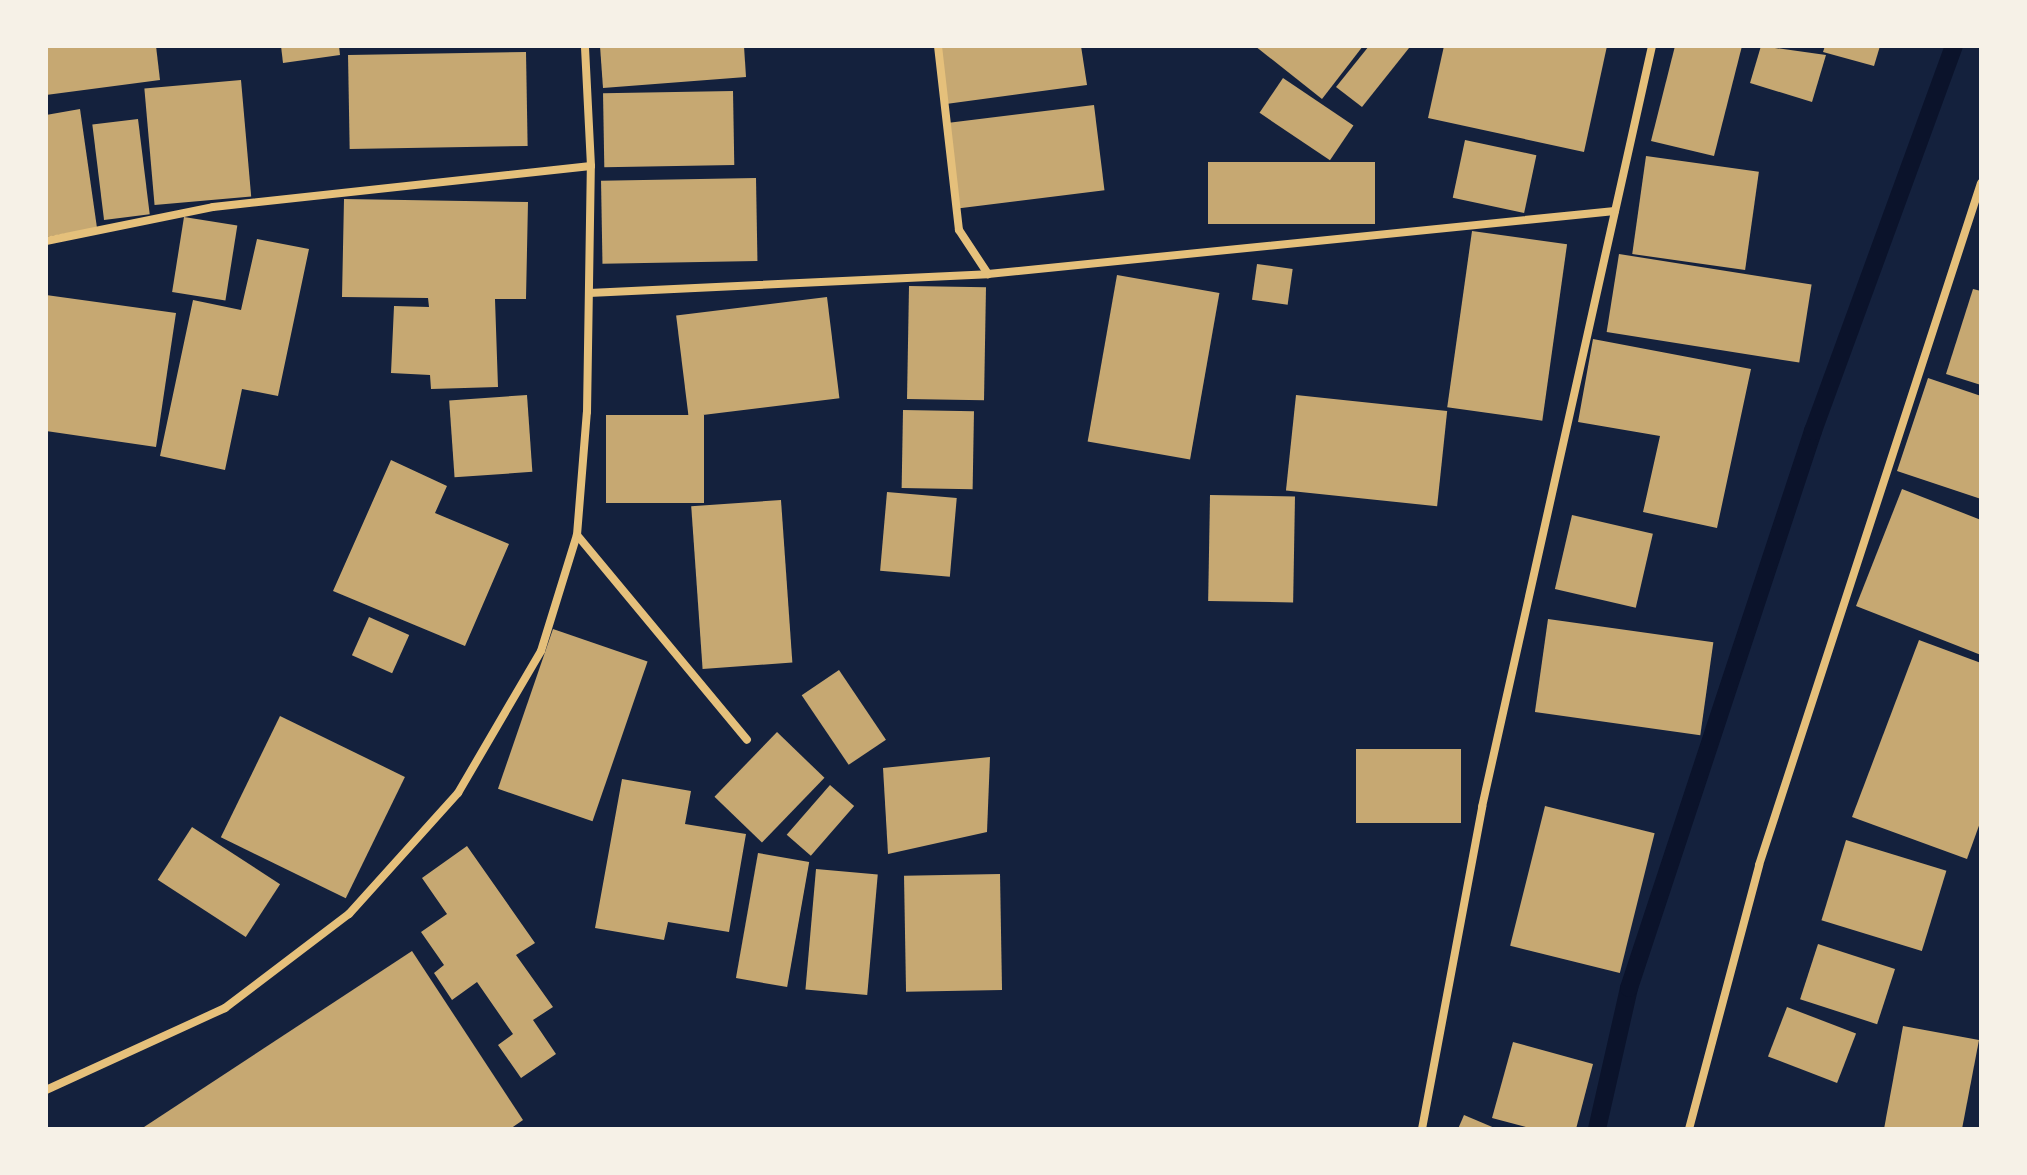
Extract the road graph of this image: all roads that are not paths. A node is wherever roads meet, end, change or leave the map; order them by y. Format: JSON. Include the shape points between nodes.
{"nodes":[{"id":1,"x":585,"y":46,"type":"edge"},
{"id":2,"x":938,"y":46,"type":"edge"},
{"id":3,"x":1652,"y":46,"type":"edge"},
{"id":4,"x":591,"y":166,"type":"junction"},
{"id":5,"x":1981,"y":183,"type":"edge"},
{"id":6,"x":1615,"y":211,"type":"junction"},
{"id":7,"x":46,"y":241,"type":"edge"},
{"id":8,"x":988,"y":274,"type":"junction"},
{"id":9,"x":589,"y":293,"type":"junction"},
{"id":10,"x":577,"y":535,"type":"junction"},
{"id":11,"x":747,"y":740,"type":"dead end"},
{"id":12,"x":46,"y":1090,"type":"edge"},
{"id":13,"x":1422,"y":1129,"type":"edge"},
{"id":14,"x":1689,"y":1129,"type":"edge"}],
"edges":[{"from":1,"to":4,"type":"street"},
{"from":2,"to":8,"type":"street","via":[[959,230]]},
{"from":3,"to":6,"type":"street"},
{"from":4,"to":7,"type":"street","via":[[213,207]]},
{"from":4,"to":9,"type":"street"},
{"from":5,"to":14,"type":"street","via":[[1759,865]]},
{"from":6,"to":8,"type":"street"},
{"from":6,"to":13,"type":"street","via":[[1482,807]]},
{"from":8,"to":9,"type":"street"},
{"from":9,"to":10,"type":"street"},
{"from":10,"to":11,"type":"street"},
{"from":10,"to":12,"type":"street","via":[[541,651],[458,793],[406,857],[291,962],[225,1008]]}]}
